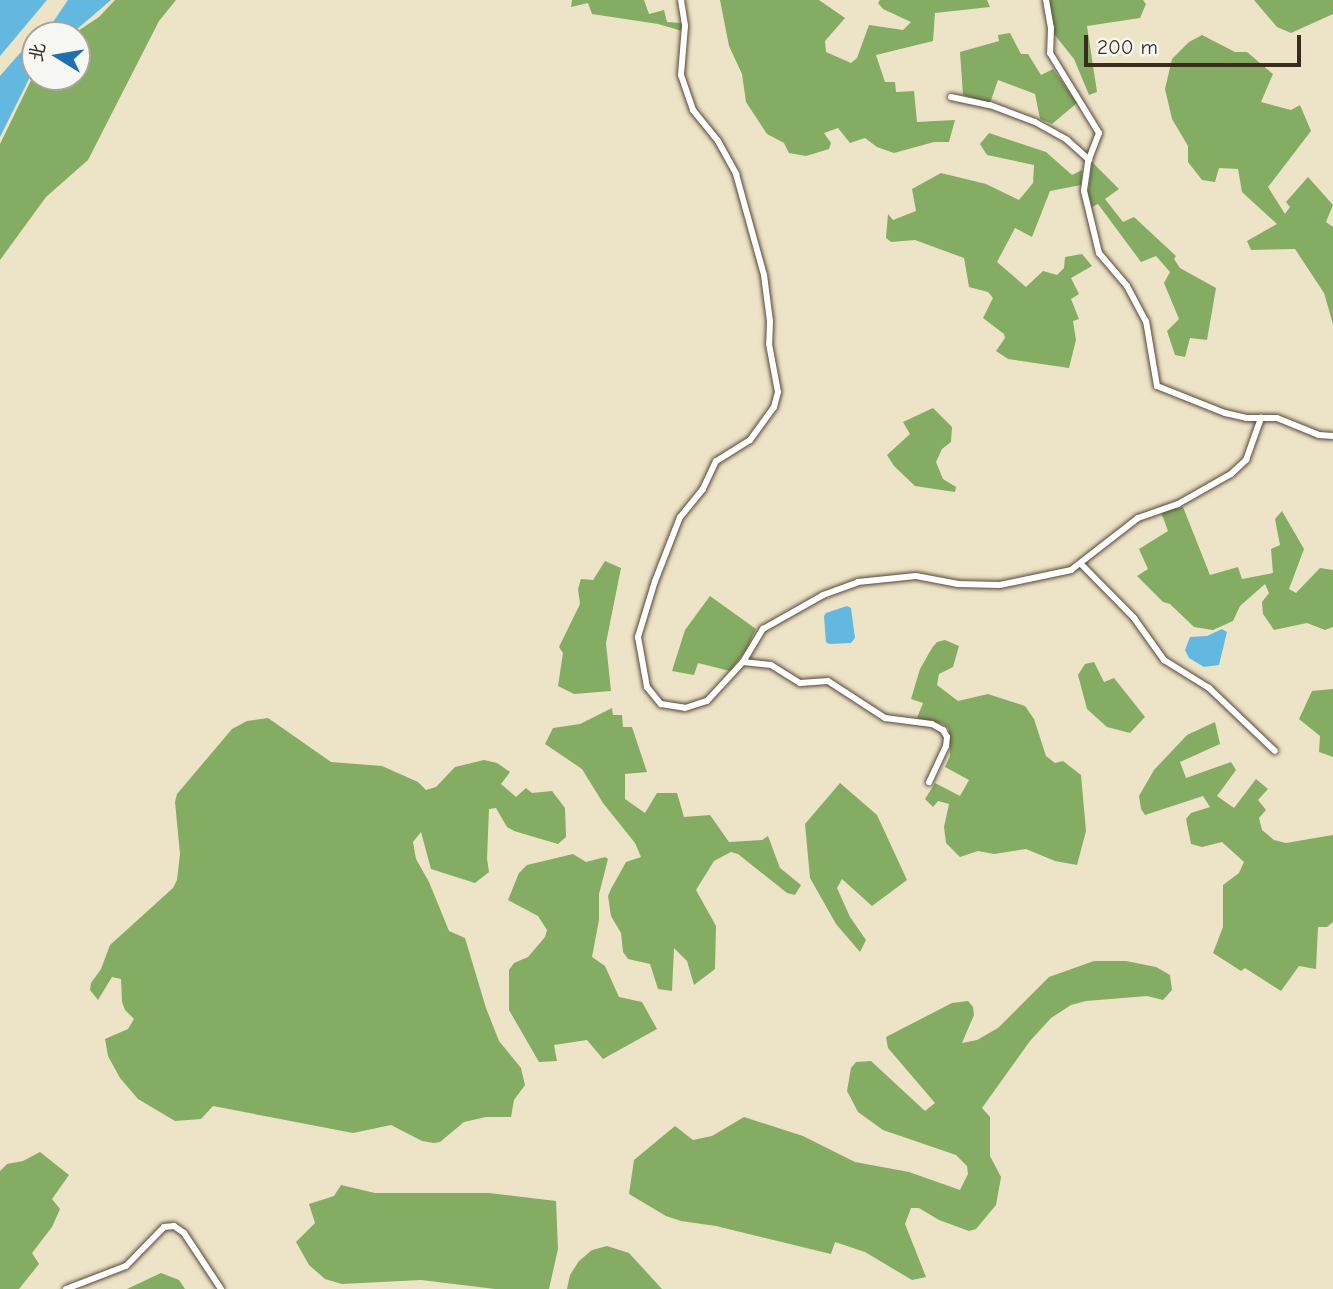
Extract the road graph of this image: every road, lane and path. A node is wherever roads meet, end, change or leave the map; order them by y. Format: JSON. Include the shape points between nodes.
{"nodes":[{"id":1,"x":681,"y":0,"type":"edge"},
{"id":2,"x":1046,"y":0,"type":"edge"},
{"id":3,"x":951,"y":97,"type":"dead end"},
{"id":4,"x":1089,"y":160,"type":"junction"},
{"id":5,"x":1261,"y":418,"type":"junction"},
{"id":6,"x":1333,"y":436,"type":"edge"},
{"id":7,"x":1081,"y":564,"type":"junction"},
{"id":8,"x":743,"y":662,"type":"junction"},
{"id":9,"x":1275,"y":751,"type":"dead end"},
{"id":10,"x":929,"y":782,"type":"dead end"},
{"id":11,"x":66,"y":1289,"type":"edge"},
{"id":12,"x":221,"y":1289,"type":"edge"}],
"edges":[{"from":1,"to":8,"type":"street","via":[[685,17],[681,75],[694,113],[718,141],[736,174],[764,275],[778,392],[774,407],[750,440],[718,459],[704,489],[680,517],[640,624],[639,650],[651,694],[661,704],[685,708],[707,701]]},
{"from":2,"to":4,"type":"street","via":[[1050,53],[1098,130]]},
{"from":3,"to":4,"type":"street","via":[[1044,126]]},
{"from":4,"to":5,"type":"street","via":[[1085,197],[1099,253],[1127,286],[1146,321],[1157,386],[1225,413]]},
{"from":5,"to":6,"type":"street","via":[[1277,418]]},
{"from":5,"to":7,"type":"street","via":[[1246,460],[1231,474],[1178,504],[1138,518]]},
{"from":7,"to":8,"type":"street","via":[[1059,575],[999,585],[916,576],[858,582],[823,595],[763,629]]},
{"from":7,"to":9,"type":"street","via":[[1134,618],[1164,660],[1209,688]]},
{"from":8,"to":10,"type":"street","via":[[772,665],[800,683],[828,681],[885,718],[932,724],[943,730],[946,746]]},
{"from":11,"to":12,"type":"street","via":[[126,1266],[164,1227],[174,1226],[184,1233]]}]}
